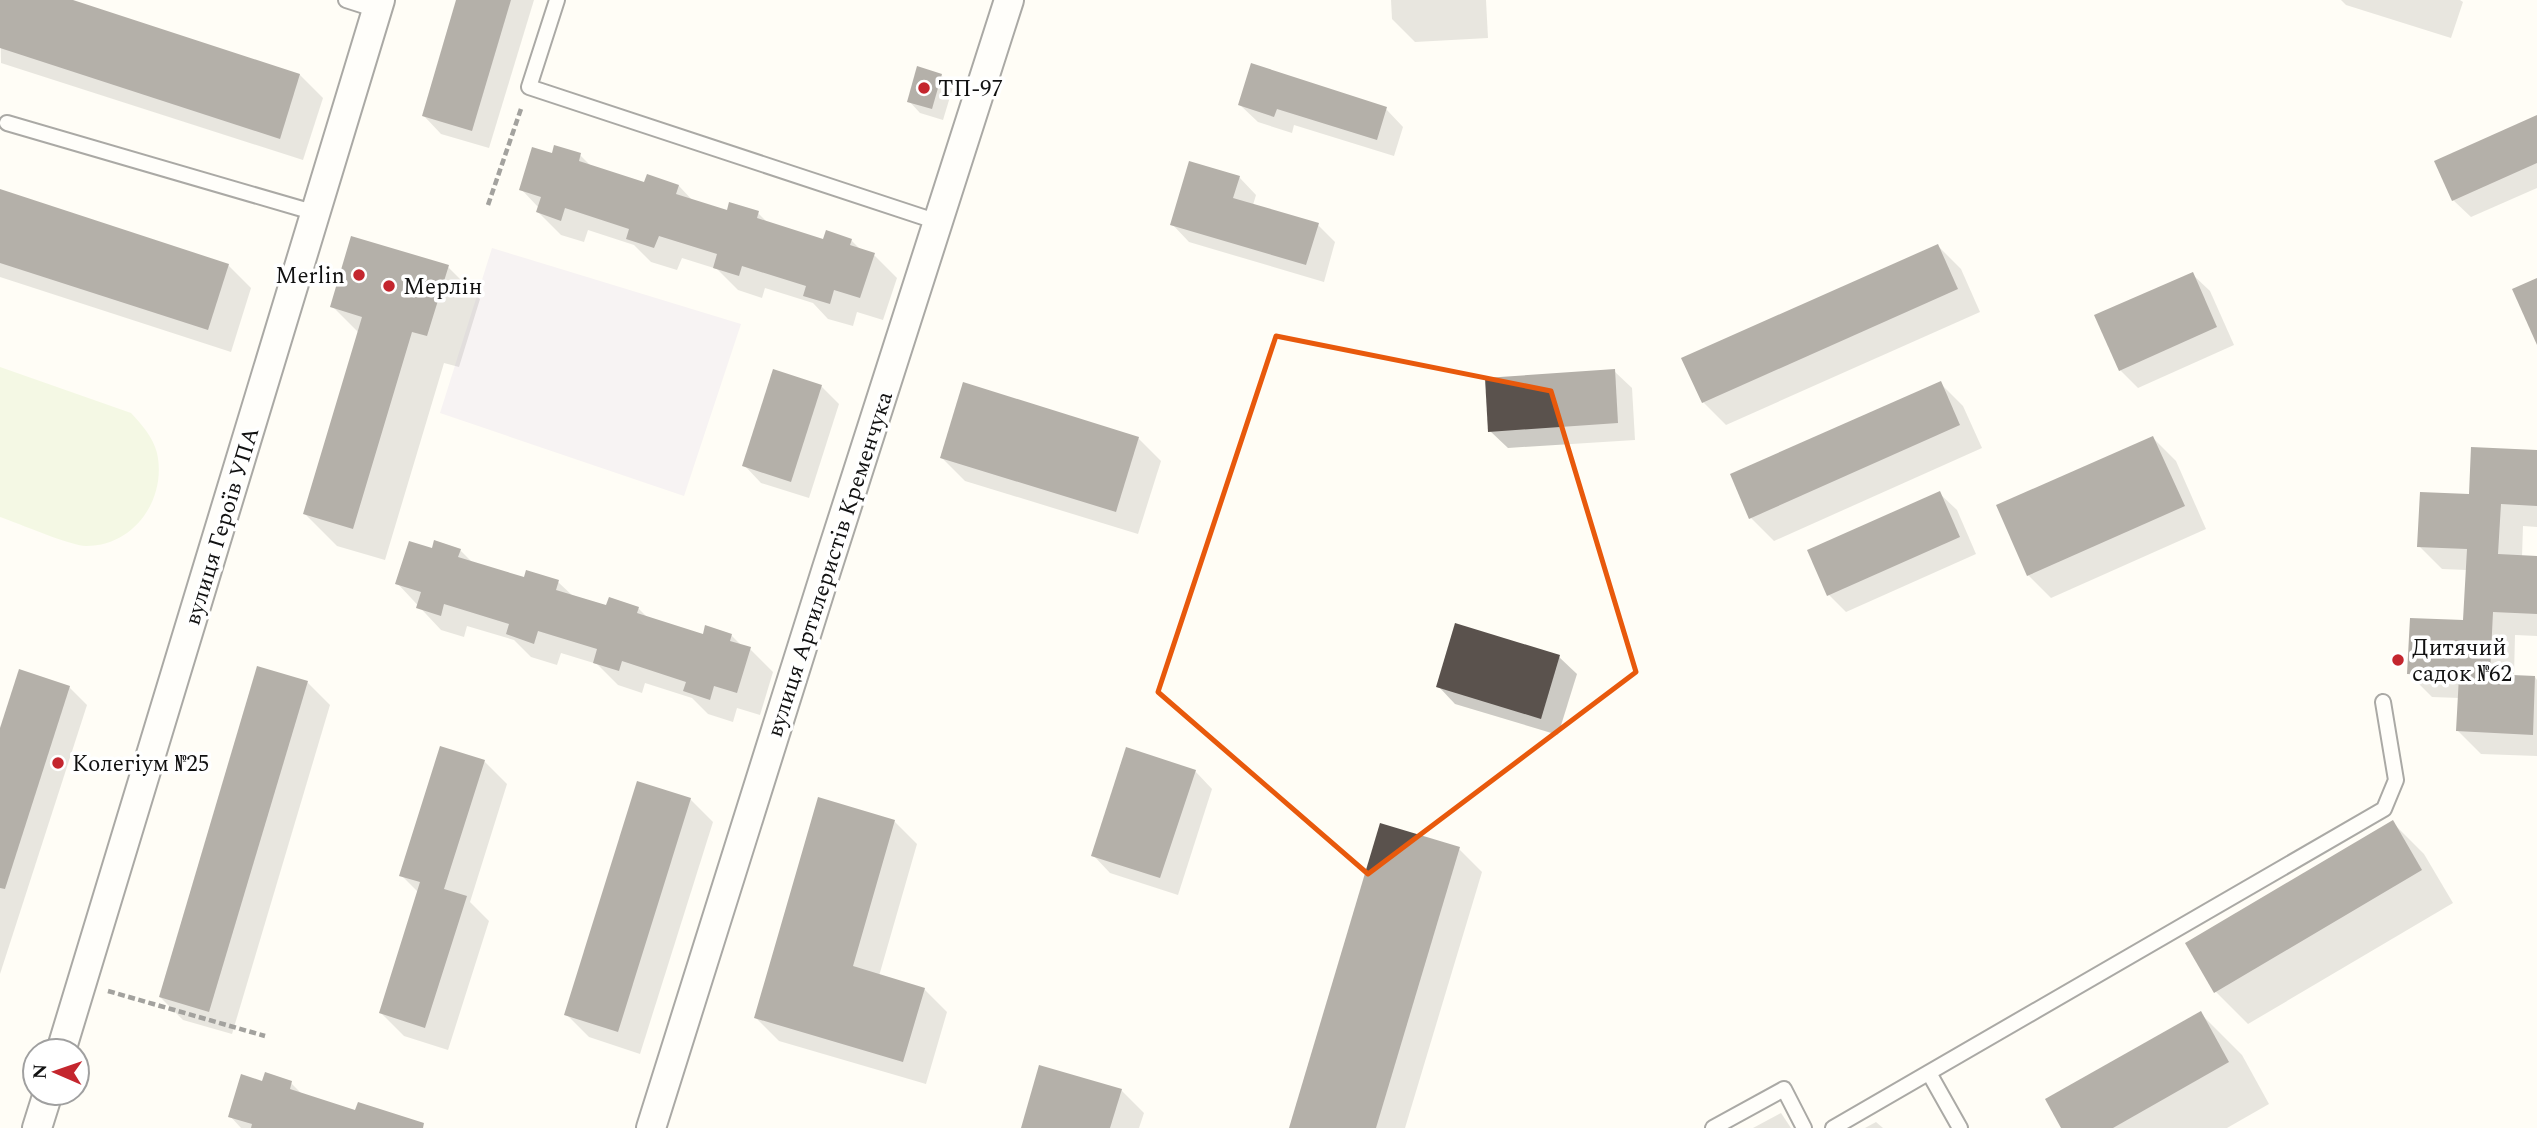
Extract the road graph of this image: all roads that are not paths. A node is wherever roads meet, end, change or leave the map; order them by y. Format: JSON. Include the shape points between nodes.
{"nodes":[{"id":1,"x":346,"y":0,"type":"edge"},
{"id":2,"x":557,"y":0,"type":"edge"},
{"id":3,"x":1009,"y":0,"type":"edge"},
{"id":4,"x":379,"y":5,"type":"edge"},
{"id":5,"x":7,"y":123,"type":"dead end"},
{"id":6,"x":316,"y":213,"type":"junction"},
{"id":7,"x":938,"y":222,"type":"junction"},
{"id":8,"x":2383,"y":702,"type":"dead end"},
{"id":9,"x":65,"y":1037,"type":"edge"},
{"id":10,"x":1929,"y":1073,"type":"junction"},
{"id":11,"x":44,"y":1107,"type":"edge"},
{"id":12,"x":37,"y":1128,"type":"edge"},
{"id":13,"x":651,"y":1128,"type":"edge"},
{"id":14,"x":1713,"y":1128,"type":"edge"},
{"id":15,"x":1804,"y":1128,"type":"edge"},
{"id":16,"x":1833,"y":1128,"type":"edge"},
{"id":17,"x":1960,"y":1128,"type":"edge"}],
"edges":[{"from":1,"to":4,"type":"lane"},
{"from":2,"to":7,"type":"lane","via":[[528,87]]},
{"from":3,"to":7,"type":"street","name":"вулиця Артилеристів Кременчука"},
{"from":4,"to":6,"type":"street","name":"вулиця Героїв УПА"},
{"from":5,"to":6,"type":"lane"},
{"from":6,"to":9,"type":"street","name":"вулиця Героїв УПА"},
{"from":7,"to":13,"type":"street","name":"вулиця Артилеристів Кременчука"},
{"from":8,"to":10,"type":"lane","via":[[2396,780],[2384,809]]},
{"from":10,"to":16,"type":"lane"},
{"from":10,"to":17,"type":"lane"},
{"from":11,"to":12,"type":"street"},
{"from":14,"to":15,"type":"lane","via":[[1784,1089]]}]}
